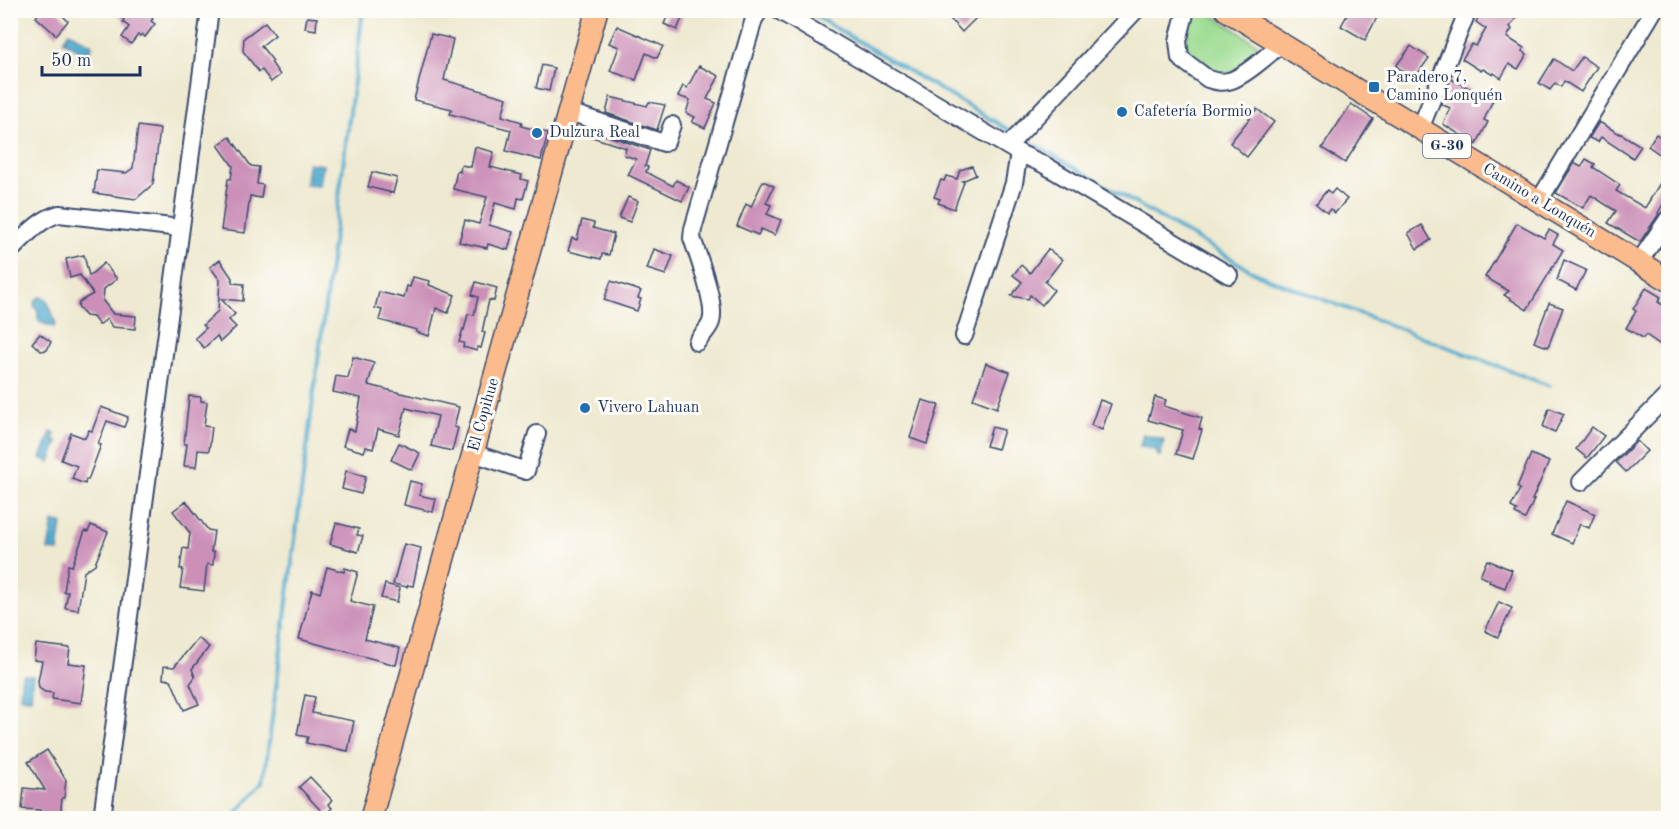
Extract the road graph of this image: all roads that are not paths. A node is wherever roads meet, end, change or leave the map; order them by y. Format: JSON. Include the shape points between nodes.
{"nodes":[{"id":1,"x":597,"y":10,"type":"edge"},
{"id":2,"x":760,"y":10,"type":"edge"},
{"id":3,"x":778,"y":10,"type":"edge"},
{"id":4,"x":1136,"y":10,"type":"edge"},
{"id":5,"x":1186,"y":10,"type":"edge"},
{"id":6,"x":1226,"y":10,"type":"edge"},
{"id":7,"x":1468,"y":10,"type":"edge"},
{"id":8,"x":1653,"y":10,"type":"edge"},
{"id":9,"x":210,"y":11,"type":"edge"},
{"id":10,"x":1280,"y":44,"type":"junction"},
{"id":11,"x":568,"y":112,"type":"junction"},
{"id":12,"x":672,"y":125,"type":"dead end"},
{"id":13,"x":1420,"y":129,"type":"junction"},
{"id":14,"x":1014,"y":150,"type":"junction"},
{"id":15,"x":1539,"y":201,"type":"junction"},
{"id":16,"x":1668,"y":219,"type":"edge"},
{"id":17,"x":180,"y":228,"type":"junction"},
{"id":18,"x":10,"y":251,"type":"edge"},
{"id":19,"x":1639,"y":262,"type":"junction"},
{"id":20,"x":1228,"y":275,"type":"dead end"},
{"id":21,"x":1668,"y":280,"type":"edge"},
{"id":22,"x":964,"y":336,"type":"dead end"},
{"id":23,"x":697,"y":342,"type":"dead end"},
{"id":24,"x":1668,"y":395,"type":"edge"},
{"id":25,"x":537,"y":434,"type":"dead end"},
{"id":26,"x":473,"y":453,"type":"junction"},
{"id":27,"x":1581,"y":482,"type":"dead end"},
{"id":28,"x":102,"y":819,"type":"edge"},
{"id":29,"x":371,"y":819,"type":"edge"}],
"edges":[{"from":1,"to":11,"type":"main road","name":"El Copihue"},
{"from":2,"to":23,"type":"street","via":[[754,19],[693,229],[712,312],[711,322]]},
{"from":3,"to":14,"type":"street"},
{"from":4,"to":14,"type":"street"},
{"from":5,"to":10,"type":"street","via":[[1178,41],[1180,58],[1213,81],[1235,79]]},
{"from":6,"to":10,"type":"main road","name":"Camino a Lonquén","number":"G-30"},
{"from":7,"to":13,"type":"street"},
{"from":8,"to":15,"type":"street"},
{"from":9,"to":17,"type":"street"},
{"from":10,"to":13,"type":"main road","name":"Camino a Lonquén","number":"G-30"},
{"from":11,"to":12,"type":"street","via":[[664,143]]},
{"from":11,"to":26,"type":"main road","name":"El Copihue"},
{"from":13,"to":15,"type":"main road","name":"Camino a Lonquén","number":"G-30"},
{"from":14,"to":20,"type":"street"},
{"from":14,"to":22,"type":"street","via":[[1014,183]]},
{"from":15,"to":19,"type":"main road","name":"Camino a Lonquén","number":"G-30"},
{"from":16,"to":19,"type":"street"},
{"from":17,"to":18,"type":"street","via":[[59,214],[39,223]]},
{"from":17,"to":28,"type":"street"},
{"from":19,"to":21,"type":"main road","name":"Camino a Lonquén","number":"G-30"},
{"from":24,"to":27,"type":"street"},
{"from":25,"to":26,"type":"street","via":[[526,471]]},
{"from":26,"to":29,"type":"main road","name":"El Copihue"}]}
